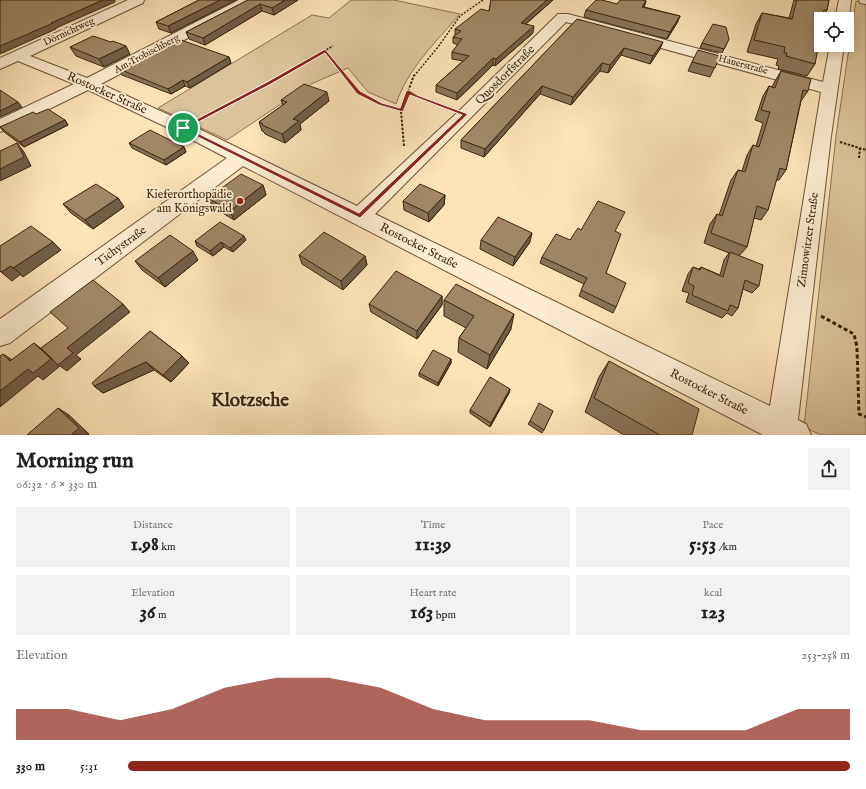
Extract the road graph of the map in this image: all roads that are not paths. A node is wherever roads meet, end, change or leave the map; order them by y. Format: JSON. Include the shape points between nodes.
{"nodes":[{"id":1,"x":138,"y":0,"type":"edge"},
{"id":2,"x":249,"y":0,"type":"edge"},
{"id":3,"x":845,"y":0,"type":"edge"},
{"id":4,"x":843,"y":12,"type":"edge"},
{"id":5,"x":563,"y":17,"type":"joint"},
{"id":6,"x":836,"y":52,"type":"edge"},
{"id":7,"x":18,"y":56,"type":"junction"},
{"id":8,"x":0,"y":64,"type":"edge"},
{"id":9,"x":88,"y":84,"type":"junction"},
{"id":10,"x":830,"y":89,"type":"junction"},
{"id":11,"x":0,"y":126,"type":"edge"},
{"id":12,"x":242,"y":157,"type":"junction"},
{"id":13,"x":360,"y":216,"type":"junction"},
{"id":14,"x":0,"y":334,"type":"edge"},
{"id":15,"x":786,"y":433,"type":"edge"}],
"edges":[{"from":1,"to":7,"type":"street","name":"Dörnichtweg"},
{"from":2,"to":9,"type":"street","name":"Am Trobischberg"},
{"from":3,"to":4,"type":"street"},
{"from":5,"to":10,"type":"street","name":"Hauerstraße"},
{"from":5,"to":13,"type":"street","name":"Quosdorfstraße"},
{"from":6,"to":10,"type":"street","name":"Zinnowitzer Straße"},
{"from":7,"to":8,"type":"street","name":"Dörnichtweg"},
{"from":7,"to":9,"type":"street","name":"Rostocker Straße"},
{"from":9,"to":11,"type":"street","name":"Am Trobischberg"},
{"from":9,"to":12,"type":"street","name":"Rostocker Straße"},
{"from":10,"to":15,"type":"street","name":"Zinnowitzer Straße","via":[[799,306]]},
{"from":12,"to":13,"type":"street","name":"Rostocker Straße"},
{"from":12,"to":14,"type":"street","name":"Tichystraße"},
{"from":13,"to":15,"type":"street","name":"Rostocker Straße"}]}
